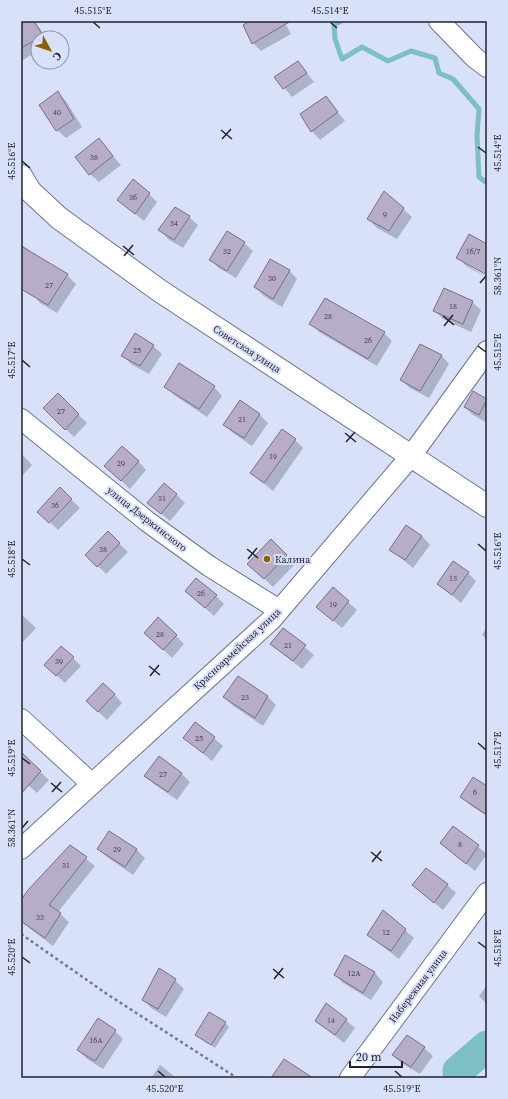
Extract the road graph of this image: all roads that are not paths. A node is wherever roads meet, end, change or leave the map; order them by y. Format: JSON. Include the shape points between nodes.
{"nodes":[{"id":1,"x":439,"y":21,"type":"edge"},
{"id":2,"x":487,"y":67,"type":"edge"},
{"id":3,"x":21,"y":176,"type":"edge"},
{"id":4,"x":487,"y":351,"type":"edge"},
{"id":5,"x":21,"y":419,"type":"edge"},
{"id":6,"x":411,"y":456,"type":"junction"},
{"id":7,"x":487,"y":506,"type":"edge"},
{"id":8,"x":279,"y":610,"type":"junction"},
{"id":9,"x":21,"y":719,"type":"edge"},
{"id":10,"x":92,"y":784,"type":"junction"},
{"id":11,"x":21,"y":849,"type":"edge"},
{"id":12,"x":487,"y":893,"type":"edge"},
{"id":13,"x":350,"y":1078,"type":"edge"}],
"edges":[{"from":1,"to":2,"type":"street"},
{"from":3,"to":6,"type":"street","name":"Советская улица","via":[[30,191],[59,218],[160,291]]},
{"from":4,"to":6,"type":"street","name":"Красноармейская улица"},
{"from":5,"to":8,"type":"street","name":"улица Дзержинского","via":[[148,522],[209,566]]},
{"from":6,"to":7,"type":"street","name":"Советская улица"},
{"from":6,"to":8,"type":"street","name":"Красноармейская улица"},
{"from":8,"to":10,"type":"street","name":"Красноармейская улица"},
{"from":9,"to":10,"type":"street"},
{"from":10,"to":11,"type":"street","name":"Красноармейская улица"},
{"from":12,"to":13,"type":"street","name":"Набережная улица"}]}
